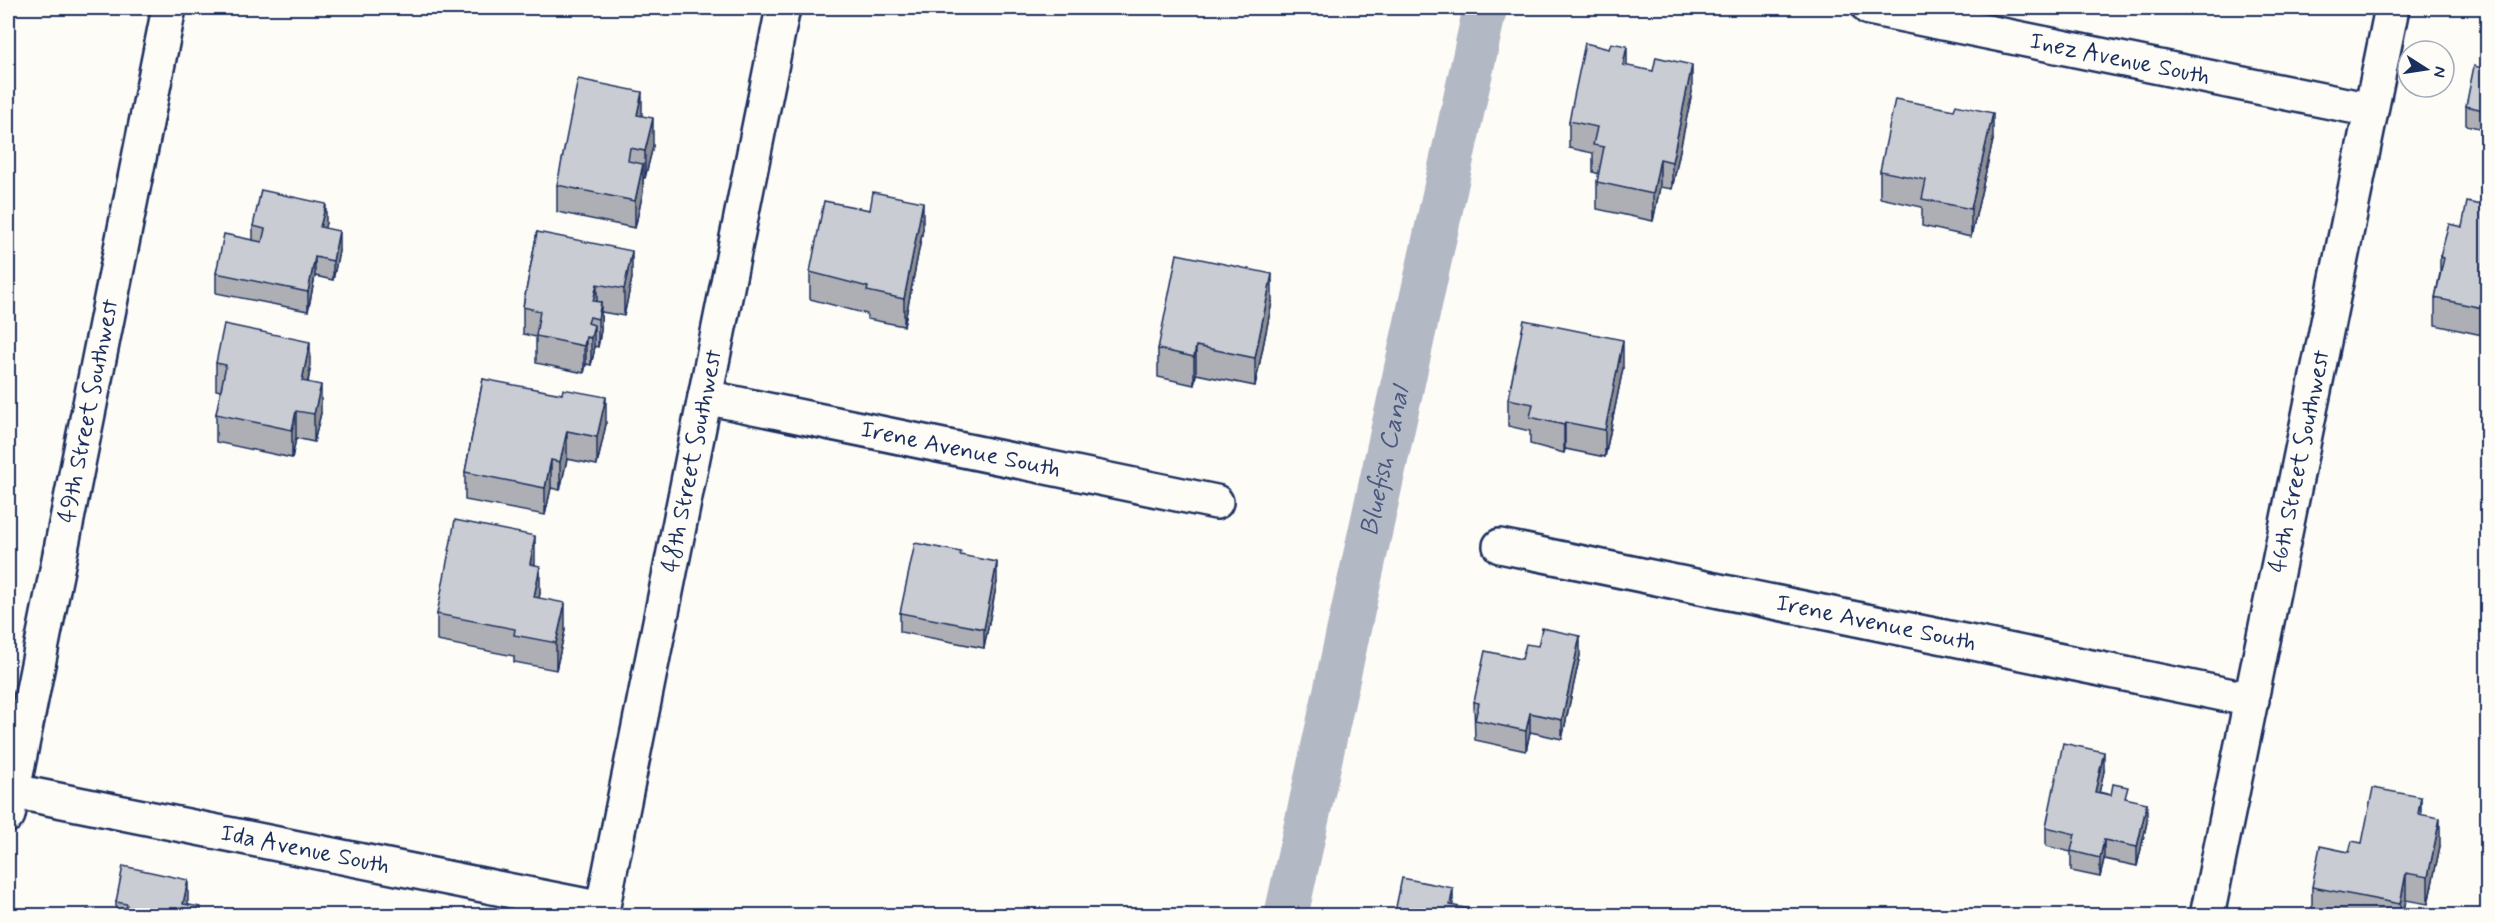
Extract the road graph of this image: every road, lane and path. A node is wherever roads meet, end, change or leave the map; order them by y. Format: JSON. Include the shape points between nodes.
{"nodes":[{"id":1,"x":169,"y":8,"type":"edge"},
{"id":2,"x":783,"y":8,"type":"edge"},
{"id":3,"x":1869,"y":8,"type":"edge"},
{"id":4,"x":2392,"y":8,"type":"edge"},
{"id":5,"x":2371,"y":110,"type":"junction"},
{"id":6,"x":705,"y":397,"type":"junction"},
{"id":7,"x":1216,"y":502,"type":"dead end"},
{"id":8,"x":1500,"y":546,"type":"dead end"},
{"id":9,"x":2252,"y":700,"type":"junction"},
{"id":10,"x":9,"y":798,"type":"edge"},
{"id":11,"x":602,"y":912,"type":"edge"},
{"id":12,"x":2208,"y":915,"type":"edge"}],
"edges":[{"from":1,"to":10,"type":"street","name":"49th Street Southwest"},
{"from":2,"to":6,"type":"street","name":"48th Street Southwest"},
{"from":3,"to":5,"type":"street","name":"Inez Avenue South"},
{"from":4,"to":5,"type":"street","name":"46th Street Southwest"},
{"from":5,"to":9,"type":"street","name":"46th Street Southwest"},
{"from":6,"to":7,"type":"street","name":"Irene Avenue South"},
{"from":6,"to":11,"type":"street","name":"48th Street Southwest"},
{"from":8,"to":9,"type":"street","name":"Irene Avenue South"},
{"from":9,"to":12,"type":"street","name":"46th Street Southwest"},
{"from":10,"to":11,"type":"street","name":"Ida Avenue South"}]}
